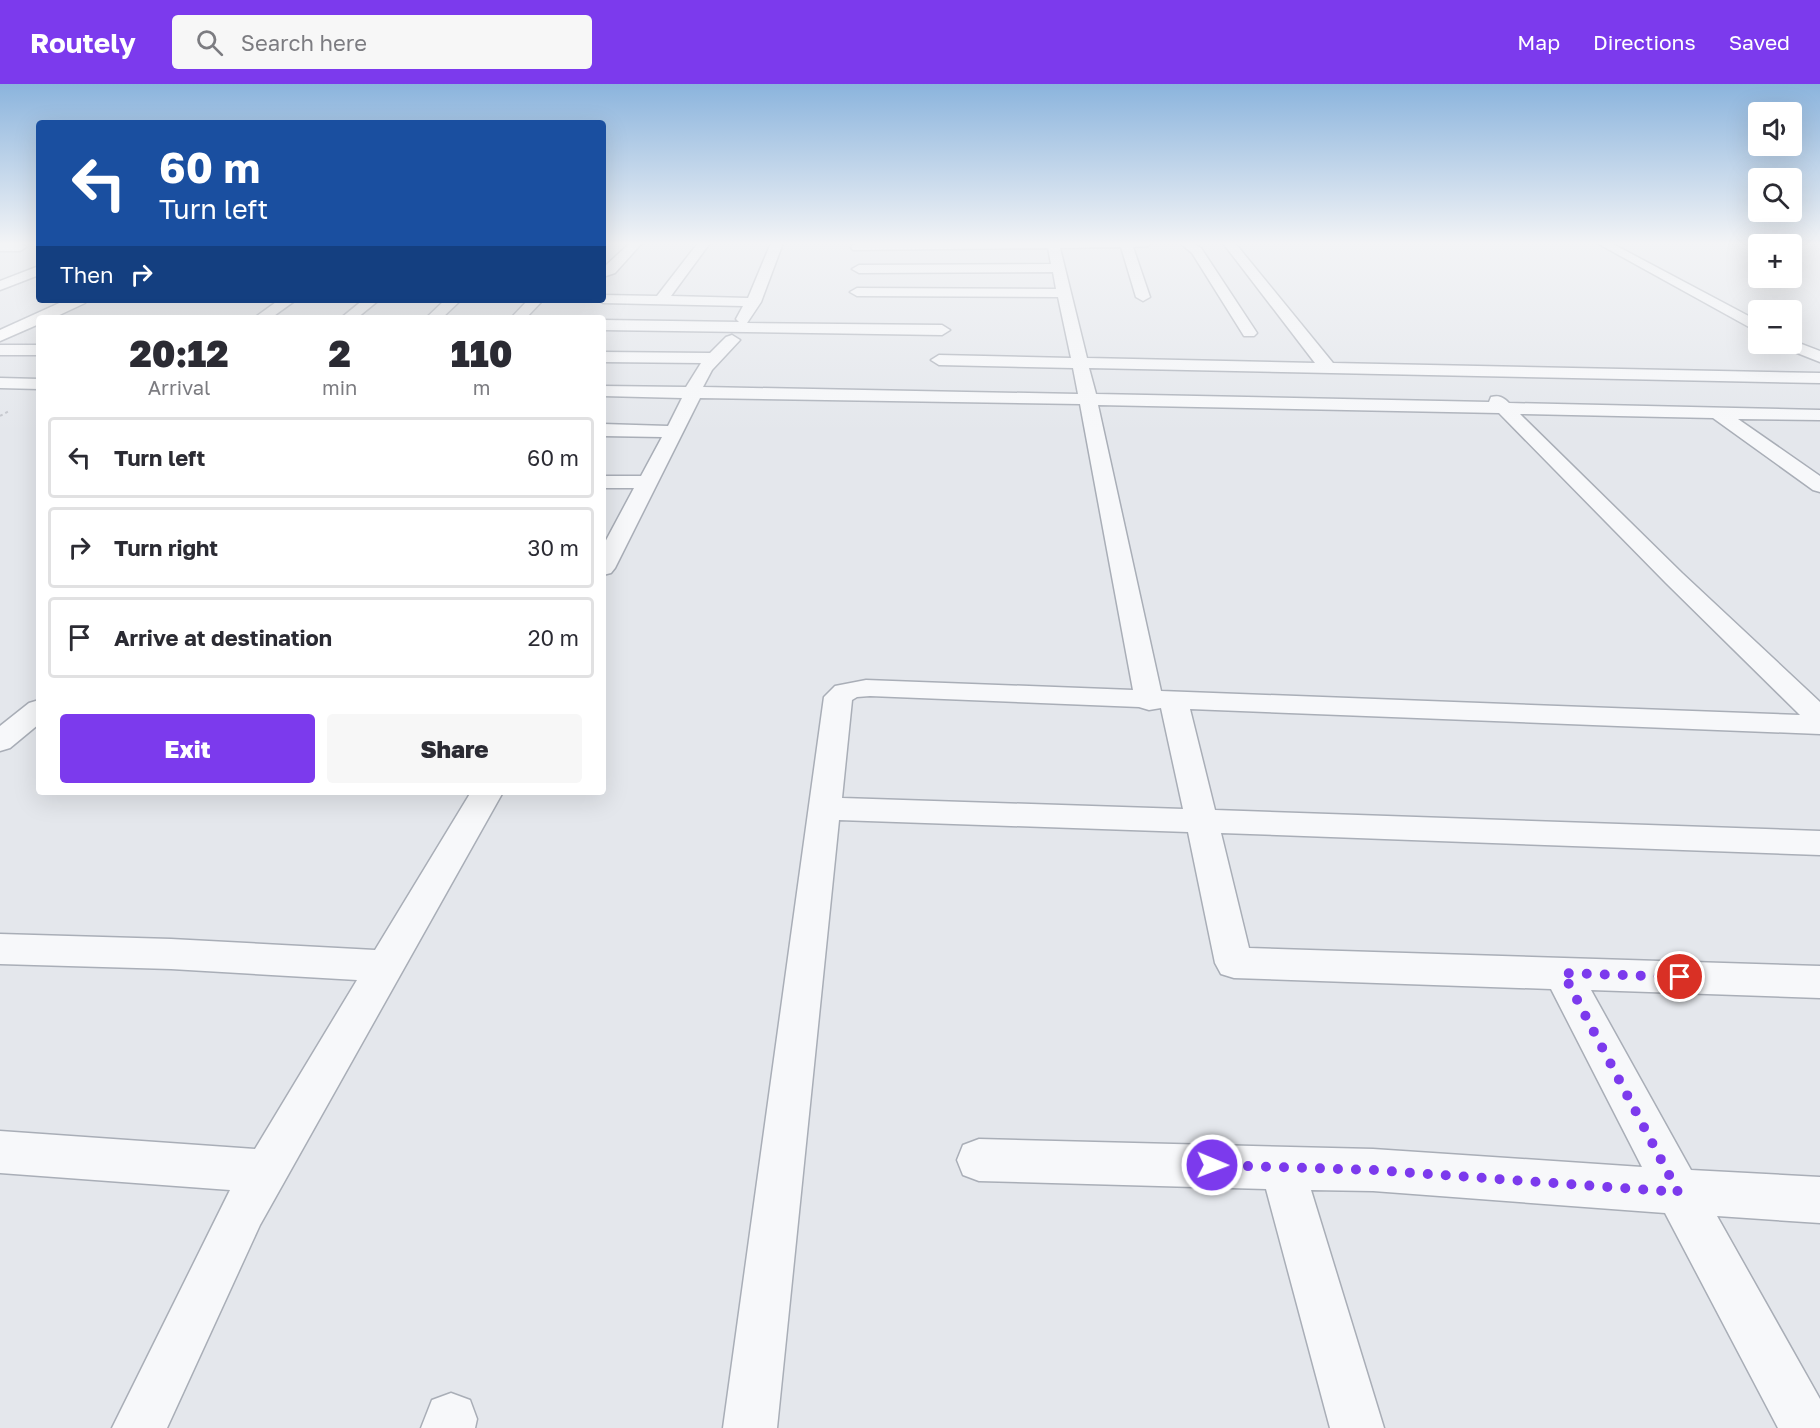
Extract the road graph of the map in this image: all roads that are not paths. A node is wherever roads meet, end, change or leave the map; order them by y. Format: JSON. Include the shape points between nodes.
{"nodes":[{"id":1,"x":67,"y":306,"type":"edge"},
{"id":2,"x":280,"y":306,"type":"edge"},
{"id":3,"x":364,"y":306,"type":"edge"},
{"id":4,"x":752,"y":306,"type":"edge"},
{"id":5,"x":1067,"y":306,"type":"edge"},
{"id":6,"x":1232,"y":306,"type":"edge"},
{"id":7,"x":1279,"y":306,"type":"edge"},
{"id":8,"x":1719,"y":306,"type":"edge"},
{"id":9,"x":47,"y":315,"type":"edge"},
{"id":10,"x":266,"y":315,"type":"edge"},
{"id":11,"x":352,"y":315,"type":"edge"},
{"id":12,"x":36,"y":320,"type":"edge"},
{"id":13,"x":1748,"y":322,"type":"edge"},
{"id":14,"x":606,"y":325,"type":"edge"},
{"id":15,"x":1249,"y":333,"type":"dead end"},
{"id":16,"x":735,"y":334,"type":"junction"},
{"id":17,"x":0,"y":336,"type":"edge"},
{"id":18,"x":0,"y":350,"type":"edge"},
{"id":19,"x":36,"y":350,"type":"edge"},
{"id":20,"x":1802,"y":350,"type":"edge"},
{"id":21,"x":606,"y":357,"type":"edge"},
{"id":22,"x":1820,"y":357,"type":"edge"},
{"id":23,"x":714,"y":358,"type":"junction"},
{"id":24,"x":1080,"y":364,"type":"junction"},
{"id":25,"x":1328,"y":368,"type":"junction"},
{"id":26,"x":1469,"y":371,"type":"junction"},
{"id":27,"x":1663,"y":375,"type":"junction"},
{"id":28,"x":938,"y":378,"type":"junction"},
{"id":29,"x":1820,"y":378,"type":"edge"},
{"id":30,"x":0,"y":383,"type":"edge"},
{"id":31,"x":36,"y":384,"type":"edge"},
{"id":32,"x":606,"y":391,"type":"edge"},
{"id":33,"x":694,"y":391,"type":"junction"},
{"id":34,"x":1088,"y":399,"type":"junction"},
{"id":35,"x":1504,"y":408,"type":"junction"},
{"id":36,"x":1718,"y":413,"type":"junction"},
{"id":37,"x":1820,"y":415,"type":"edge"},
{"id":38,"x":606,"y":430,"type":"edge"},
{"id":39,"x":673,"y":432,"type":"junction"},
{"id":40,"x":606,"y":482,"type":"edge"},
{"id":41,"x":646,"y":482,"type":"junction"},
{"id":42,"x":1820,"y":486,"type":"edge"},
{"id":43,"x":606,"y":562,"type":"edge"},
{"id":44,"x":1792,"y":691,"type":"junction"},
{"id":45,"x":1820,"y":692,"type":"edge"},
{"id":46,"x":1161,"y":701,"type":"junction"},
{"id":47,"x":36,"y":711,"type":"edge"},
{"id":48,"x":1820,"y":718,"type":"edge"},
{"id":49,"x":1820,"y":725,"type":"edge"},
{"id":50,"x":0,"y":741,"type":"edge"},
{"id":51,"x":485,"y":795,"type":"edge"},
{"id":52,"x":824,"y":808,"type":"junction"},
{"id":53,"x":1201,"y":821,"type":"junction"},
{"id":54,"x":1820,"y":843,"type":"edge"},
{"id":55,"x":0,"y":949,"type":"edge"},
{"id":56,"x":386,"y":966,"type":"junction"},
{"id":57,"x":1563,"y":973,"type":"junction"},
{"id":58,"x":1820,"y":982,"type":"edge"},
{"id":59,"x":0,"y":1152,"type":"edge"},
{"id":60,"x":979,"y":1160,"type":"dead end"},
{"id":61,"x":1282,"y":1167,"type":"junction"},
{"id":62,"x":266,"y":1171,"type":"junction"},
{"id":63,"x":1678,"y":1192,"type":"junction"},
{"id":64,"x":1820,"y":1200,"type":"edge"},
{"id":65,"x":140,"y":1428,"type":"edge"},
{"id":66,"x":750,"y":1428,"type":"edge"},
{"id":67,"x":1357,"y":1428,"type":"edge"},
{"id":68,"x":1807,"y":1428,"type":"edge"}],
"edges":[{"from":1,"to":9,"type":"main road"},
{"from":2,"to":10,"type":"street"},
{"from":3,"to":11,"type":"street"},
{"from":4,"to":16,"type":"street"},
{"from":5,"to":24,"type":"street"},
{"from":6,"to":15,"type":"street"},
{"from":7,"to":25,"type":"street"},
{"from":8,"to":13,"type":"street"},
{"from":12,"to":17,"type":"main road"},
{"from":14,"to":16,"type":"street"},
{"from":16,"to":23,"type":"street"},
{"from":16,"to":28,"type":"street","via":[[942,328]]},
{"from":18,"to":19,"type":"street"},
{"from":20,"to":22,"type":"street"},
{"from":21,"to":23,"type":"street"},
{"from":23,"to":33,"type":"street"},
{"from":24,"to":25,"type":"street"},
{"from":24,"to":28,"type":"street"},
{"from":24,"to":34,"type":"street"},
{"from":25,"to":26,"type":"street"},
{"from":26,"to":27,"type":"street"},
{"from":26,"to":35,"type":"street"},
{"from":27,"to":29,"type":"street"},
{"from":27,"to":36,"type":"street"},
{"from":28,"to":33,"type":"street"},
{"from":28,"to":34,"type":"street"},
{"from":30,"to":31,"type":"street"},
{"from":32,"to":33,"type":"street"},
{"from":33,"to":39,"type":"street"},
{"from":34,"to":35,"type":"street"},
{"from":34,"to":46,"type":"street"},
{"from":35,"to":36,"type":"street"},
{"from":35,"to":44,"type":"street"},
{"from":36,"to":37,"type":"street"},
{"from":36,"to":42,"type":"street"},
{"from":38,"to":39,"type":"street"},
{"from":39,"to":41,"type":"street"},
{"from":40,"to":41,"type":"street"},
{"from":41,"to":43,"type":"street"},
{"from":44,"to":45,"type":"street"},
{"from":44,"to":48,"type":"street"},
{"from":46,"to":49,"type":"street"},
{"from":46,"to":52,"type":"street","via":[[849,689],[838,697]]},
{"from":46,"to":53,"type":"street"},
{"from":47,"to":50,"type":"street"},
{"from":51,"to":56,"type":"street"},
{"from":52,"to":53,"type":"street"},
{"from":52,"to":66,"type":"street"},
{"from":53,"to":54,"type":"street"},
{"from":53,"to":57,"type":"street","via":[[1234,963]]},
{"from":55,"to":56,"type":"street"},
{"from":56,"to":62,"type":"street"},
{"from":57,"to":58,"type":"street"},
{"from":57,"to":63,"type":"street"},
{"from":59,"to":62,"type":"street"},
{"from":60,"to":61,"type":"street"},
{"from":61,"to":63,"type":"street","via":[[1385,1170]]},
{"from":61,"to":67,"type":"street"},
{"from":62,"to":65,"type":"street","via":[[214,1268]]},
{"from":63,"to":64,"type":"street"},
{"from":63,"to":68,"type":"street"}]}
